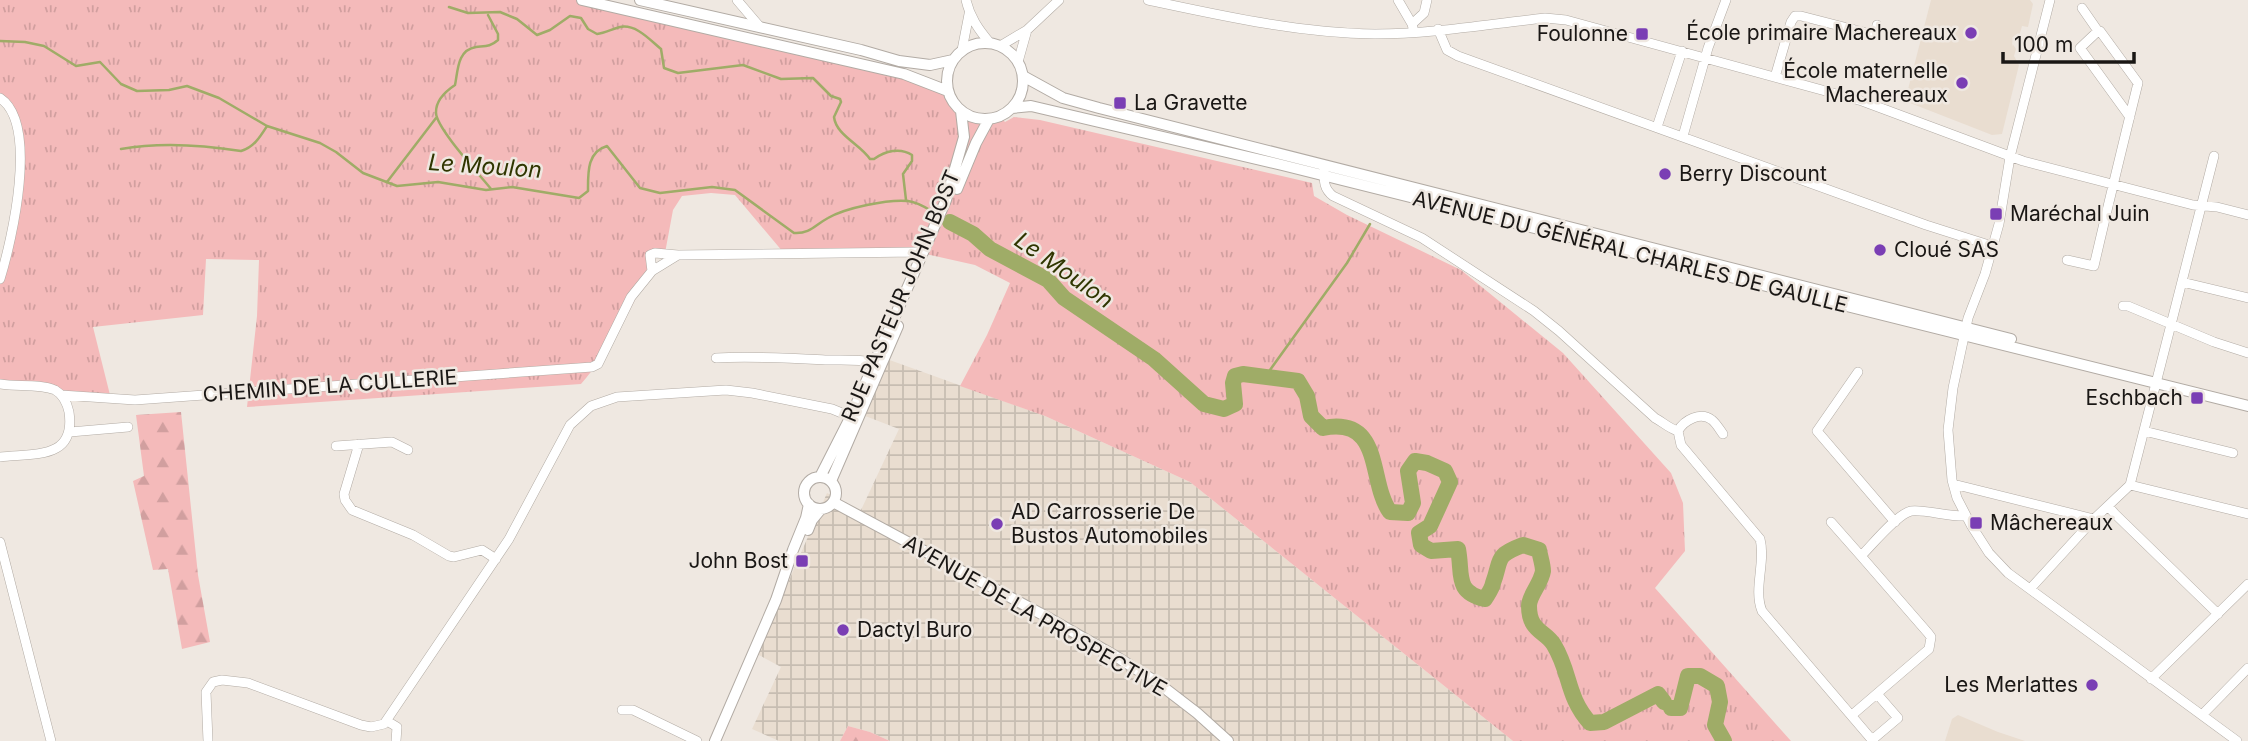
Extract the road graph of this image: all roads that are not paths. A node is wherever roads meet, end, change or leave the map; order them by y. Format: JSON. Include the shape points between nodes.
{"nodes":[{"id":1,"x":582,"y":0,"type":"edge"},
{"id":2,"x":640,"y":0,"type":"edge"},
{"id":3,"x":737,"y":0,"type":"edge"},
{"id":4,"x":966,"y":0,"type":"edge"},
{"id":5,"x":1149,"y":0,"type":"edge"},
{"id":6,"x":1398,"y":0,"type":"edge"},
{"id":7,"x":1427,"y":0,"type":"edge"},
{"id":8,"x":1726,"y":0,"type":"edge"},
{"id":9,"x":2050,"y":0,"type":"edge"},
{"id":10,"x":1057,"y":2,"type":"edge"},
{"id":11,"x":672,"y":3,"type":"edge"},
{"id":12,"x":2082,"y":8,"type":"dead end"},
{"id":13,"x":969,"y":14,"type":"junction"},
{"id":14,"x":1877,"y":25,"type":"dead end"},
{"id":15,"x":760,"y":27,"type":"junction"},
{"id":16,"x":1413,"y":28,"type":"junction"},
{"id":17,"x":1438,"y":29,"type":"junction"},
{"id":18,"x":1027,"y":30,"type":"junction"},
{"id":19,"x":2098,"y":31,"type":"junction"},
{"id":20,"x":995,"y":44,"type":"junction"},
{"id":21,"x":962,"y":50,"type":"junction"},
{"id":22,"x":1682,"y":51,"type":"junction"},
{"id":23,"x":1707,"y":57,"type":"junction"},
{"id":24,"x":953,"y":60,"type":"junction"},
{"id":25,"x":1018,"y":62,"type":"junction"},
{"id":26,"x":1023,"y":76,"type":"junction"},
{"id":27,"x":1775,"y":77,"type":"junction"},
{"id":28,"x":948,"y":91,"type":"junction"},
{"id":29,"x":0,"y":98,"type":"edge"},
{"id":30,"x":1012,"y":108,"type":"junction"},
{"id":31,"x":961,"y":111,"type":"junction"},
{"id":32,"x":2130,"y":117,"type":"junction"},
{"id":33,"x":989,"y":119,"type":"junction"},
{"id":34,"x":1657,"y":127,"type":"junction"},
{"id":35,"x":1683,"y":136,"type":"junction"},
{"id":36,"x":2214,"y":156,"type":"dead end"},
{"id":37,"x":2010,"y":157,"type":"junction"},
{"id":38,"x":1324,"y":171,"type":"junction"},
{"id":39,"x":2113,"y":184,"type":"junction"},
{"id":40,"x":949,"y":201,"type":"junction"},
{"id":41,"x":2201,"y":205,"type":"junction"},
{"id":42,"x":2248,"y":215,"type":"edge"},
{"id":43,"x":937,"y":228,"type":"junction"},
{"id":44,"x":1992,"y":246,"type":"junction"},
{"id":45,"x":923,"y":253,"type":"junction"},
{"id":46,"x":678,"y":255,"type":"junction"},
{"id":47,"x":2067,"y":261,"type":"dead end"},
{"id":48,"x":652,"y":271,"type":"junction"},
{"id":49,"x":0,"y":279,"type":"edge"},
{"id":50,"x":2182,"y":282,"type":"junction"},
{"id":51,"x":2248,"y":298,"type":"edge"},
{"id":52,"x":2123,"y":306,"type":"dead end"},
{"id":53,"x":2172,"y":324,"type":"junction"},
{"id":54,"x":1966,"y":332,"type":"junction"},
{"id":55,"x":2248,"y":353,"type":"edge"},
{"id":56,"x":716,"y":358,"type":"dead end"},
{"id":57,"x":874,"y":362,"type":"junction"},
{"id":58,"x":1858,"y":372,"type":"dead end"},
{"id":59,"x":2157,"y":379,"type":"junction"},
{"id":60,"x":0,"y":384,"type":"edge"},
{"id":61,"x":61,"y":395,"type":"junction"},
{"id":62,"x":2248,"y":398,"type":"edge"},
{"id":63,"x":2248,"y":406,"type":"edge"},
{"id":64,"x":854,"y":417,"type":"junction"},
{"id":65,"x":128,"y":427,"type":"dead end"},
{"id":66,"x":1678,"y":431,"type":"junction"},
{"id":67,"x":2144,"y":431,"type":"junction"},
{"id":68,"x":70,"y":432,"type":"junction"},
{"id":69,"x":1723,"y":434,"type":"dead end"},
{"id":70,"x":359,"y":444,"type":"junction"},
{"id":71,"x":336,"y":446,"type":"dead end"},
{"id":72,"x":408,"y":450,"type":"dead end"},
{"id":73,"x":2233,"y":453,"type":"dead end"},
{"id":74,"x":0,"y":457,"type":"edge"},
{"id":75,"x":826,"y":479,"type":"junction"},
{"id":76,"x":1953,"y":484,"type":"junction"},
{"id":77,"x":2130,"y":485,"type":"junction"},
{"id":78,"x":833,"y":502,"type":"junction"},
{"id":79,"x":809,"y":504,"type":"junction"},
{"id":80,"x":2108,"y":506,"type":"junction"},
{"id":81,"x":821,"y":509,"type":"junction"},
{"id":82,"x":2248,"y":514,"type":"edge"},
{"id":83,"x":1966,"y":516,"type":"junction"},
{"id":84,"x":2094,"y":519,"type":"junction"},
{"id":85,"x":1831,"y":522,"type":"dead end"},
{"id":86,"x":1895,"y":522,"type":"junction"},
{"id":87,"x":0,"y":542,"type":"edge"},
{"id":88,"x":1861,"y":556,"type":"junction"},
{"id":89,"x":496,"y":559,"type":"junction"},
{"id":90,"x":2248,"y":584,"type":"edge"},
{"id":91,"x":2031,"y":589,"type":"junction"},
{"id":92,"x":776,"y":600,"type":"junction"},
{"id":93,"x":2218,"y":614,"type":"junction"},
{"id":94,"x":2248,"y":668,"type":"edge"},
{"id":95,"x":2151,"y":679,"type":"junction"},
{"id":96,"x":1878,"y":695,"type":"junction"},
{"id":97,"x":622,"y":710,"type":"dead end"},
{"id":98,"x":1852,"y":715,"type":"junction"},
{"id":99,"x":2202,"y":715,"type":"junction"},
{"id":100,"x":387,"y":721,"type":"junction"},
{"id":101,"x":51,"y":741,"type":"edge"},
{"id":102,"x":208,"y":741,"type":"edge"},
{"id":103,"x":396,"y":741,"type":"edge"},
{"id":104,"x":697,"y":741,"type":"edge"},
{"id":105,"x":715,"y":741,"type":"edge"},
{"id":106,"x":1228,"y":741,"type":"edge"},
{"id":107,"x":1872,"y":741,"type":"edge"},
{"id":108,"x":2237,"y":741,"type":"edge"}],
"edges":[{"from":1,"to":28,"type":"main road","via":[[904,74]]},
{"from":2,"to":11,"type":"main road"},
{"from":3,"to":15,"type":"street"},
{"from":4,"to":13,"type":"street"},
{"from":5,"to":16,"type":"street","via":[[1277,25],[1373,34]]},
{"from":6,"to":16,"type":"street"},
{"from":7,"to":16,"type":"street"},
{"from":8,"to":23,"type":"street"},
{"from":9,"to":37,"type":"street"},
{"from":10,"to":18,"type":"street"},
{"from":11,"to":15,"type":"main road"},
{"from":12,"to":19,"type":"street"},
{"from":13,"to":20,"type":"street"},
{"from":13,"to":21,"type":"street"},
{"from":14,"to":27,"type":"street","via":[[1875,35],[1795,16]]},
{"from":15,"to":24,"type":"main road","via":[[899,61],[930,65]]},
{"from":16,"to":17,"type":"street"},
{"from":17,"to":22,"type":"street","via":[[1566,20]]},
{"from":17,"to":34,"type":"street","via":[[1447,50],[1458,56]]},
{"from":18,"to":20,"type":"street"},
{"from":18,"to":25,"type":"street"},
{"from":19,"to":32,"type":"street","via":[[2138,83]]},
{"from":19,"to":32,"type":"street","via":[[2080,48]]},
{"from":20,"to":21,"type":"main road","via":[[980,43]]},
{"from":20,"to":25,"type":"main road"},
{"from":21,"to":24,"type":"main road"},
{"from":22,"to":23,"type":"street"},
{"from":22,"to":34,"type":"street"},
{"from":23,"to":27,"type":"street"},
{"from":23,"to":35,"type":"street"},
{"from":24,"to":28,"type":"main road","via":[[946,80]]},
{"from":25,"to":26,"type":"main road"},
{"from":26,"to":30,"type":"main road","via":[[1021,93]]},
{"from":26,"to":38,"type":"main road","name":"AVENUE DU GÉNÉRAL CHARLES DE GAULLE","via":[[1074,102]]},
{"from":27,"to":37,"type":"street","via":[[1862,101]]},
{"from":28,"to":31,"type":"main road"},
{"from":29,"to":49,"type":"street","via":[[13,113],[21,145],[19,189]]},
{"from":30,"to":33,"type":"main road","name":"AVENUE DU GÉNÉRAL CHARLES DE GAULLE"},
{"from":30,"to":38,"type":"main road","name":"AVENUE DU GÉNÉRAL CHARLES DE GAULLE","via":[[1031,106]]},
{"from":31,"to":33,"type":"main road"},
{"from":31,"to":40,"type":"main road","name":"RUE PASTEUR JOHN BOST","via":[[964,137]]},
{"from":32,"to":39,"type":"street"},
{"from":33,"to":40,"type":"main road","name":"RUE PASTEUR JOHN BOST"},
{"from":34,"to":35,"type":"street"},
{"from":35,"to":44,"type":"street"},
{"from":36,"to":41,"type":"street"},
{"from":37,"to":39,"type":"street"},
{"from":37,"to":44,"type":"street"},
{"from":38,"to":54,"type":"main road","name":"AVENUE DU GÉNÉRAL CHARLES DE GAULLE"},
{"from":38,"to":66,"type":"street","via":[[1327,191],[1333,196],[1422,239],[1534,311],[1655,418]]},
{"from":39,"to":41,"type":"street"},
{"from":39,"to":47,"type":"street","via":[[2094,266]]},
{"from":40,"to":43,"type":"main road","name":"RUE PASTEUR JOHN BOST"},
{"from":41,"to":42,"type":"street"},
{"from":41,"to":50,"type":"street"},
{"from":43,"to":45,"type":"main road","name":"RUE PASTEUR JOHN BOST"},
{"from":43,"to":64,"type":"main road","name":"RUE PASTEUR JOHN BOST"},
{"from":44,"to":54,"type":"street"},
{"from":45,"to":46,"type":"street"},
{"from":45,"to":57,"type":"main road","name":"RUE PASTEUR JOHN BOST"},
{"from":46,"to":48,"type":"street"},
{"from":46,"to":48,"type":"street","via":[[650,255]]},
{"from":48,"to":61,"type":"street","name":"CHEMIN DE LA CULLERIE","via":[[631,297],[598,364],[135,400]]},
{"from":50,"to":51,"type":"street"},
{"from":50,"to":53,"type":"street"},
{"from":52,"to":53,"type":"street"},
{"from":53,"to":55,"type":"street"},
{"from":53,"to":59,"type":"street"},
{"from":54,"to":59,"type":"main road","name":"AVENUE DU GÉNÉRAL CHARLES DE GAULLE"},
{"from":54,"to":76,"type":"street","via":[[1949,412],[1947,443]]},
{"from":56,"to":57,"type":"street"},
{"from":57,"to":64,"type":"main road","name":"RUE PASTEUR JOHN BOST"},
{"from":58,"to":86,"type":"street","via":[[1817,431]]},
{"from":59,"to":62,"type":"main road","name":"AVENUE DU GÉNÉRAL CHARLES DE GAULLE"},
{"from":59,"to":63,"type":"main road","name":"AVENUE DU GÉNÉRAL CHARLES DE GAULLE"},
{"from":59,"to":67,"type":"street"},
{"from":60,"to":61,"type":"street","name":"CHEMIN DE LA CULLERIE","via":[[42,387]]},
{"from":61,"to":68,"type":"street","via":[[69,409]]},
{"from":64,"to":75,"type":"main road","name":"RUE PASTEUR JOHN BOST"},
{"from":64,"to":89,"type":"street","via":[[788,399],[726,390],[602,401],[580,413],[570,425]]},
{"from":65,"to":68,"type":"street"},
{"from":66,"to":69,"type":"street","via":[[1688,420],[1704,416]]},
{"from":66,"to":98,"type":"street","via":[[1681,445],[1760,539],[1762,611]]},
{"from":67,"to":73,"type":"street"},
{"from":67,"to":77,"type":"street"},
{"from":68,"to":74,"type":"street","via":[[55,450]]},
{"from":70,"to":71,"type":"street"},
{"from":70,"to":72,"type":"street","via":[[392,442]]},
{"from":70,"to":89,"type":"street","via":[[344,494],[352,510],[413,535],[449,556],[482,550]]},
{"from":75,"to":78,"type":"main road","via":[[836,493]]},
{"from":75,"to":79,"type":"main road","via":[[810,480],[806,485],[804,495]]},
{"from":76,"to":83,"type":"street"},
{"from":76,"to":84,"type":"street"},
{"from":77,"to":80,"type":"street"},
{"from":77,"to":82,"type":"street"},
{"from":78,"to":81,"type":"main road"},
{"from":78,"to":106,"type":"main road","name":"AVENUE DE LA PROSPECTIVE","via":[[1117,657],[1168,690]]},
{"from":79,"to":81,"type":"main road"},
{"from":79,"to":92,"type":"main road"},
{"from":80,"to":84,"type":"street"},
{"from":80,"to":93,"type":"street"},
{"from":81,"to":92,"type":"main road"},
{"from":83,"to":86,"type":"street","via":[[1910,511]]},
{"from":83,"to":91,"type":"street","via":[[1989,553]]},
{"from":84,"to":91,"type":"street"},
{"from":85,"to":88,"type":"street"},
{"from":86,"to":88,"type":"street"},
{"from":87,"to":101,"type":"street"},
{"from":88,"to":96,"type":"street","via":[[1931,638],[1928,649]]},
{"from":89,"to":100,"type":"street"},
{"from":90,"to":93,"type":"street"},
{"from":91,"to":95,"type":"street"},
{"from":92,"to":105,"type":"main road"},
{"from":93,"to":95,"type":"street"},
{"from":94,"to":99,"type":"street"},
{"from":95,"to":99,"type":"street"},
{"from":96,"to":98,"type":"street"},
{"from":96,"to":107,"type":"street","via":[[1898,719]]},
{"from":97,"to":104,"type":"street","via":[[633,710]]},
{"from":98,"to":107,"type":"street"},
{"from":99,"to":108,"type":"street"},
{"from":100,"to":102,"type":"street","via":[[371,727],[248,683],[222,680],[213,682],[206,692]]},
{"from":100,"to":103,"type":"street","via":[[397,727]]}]}
